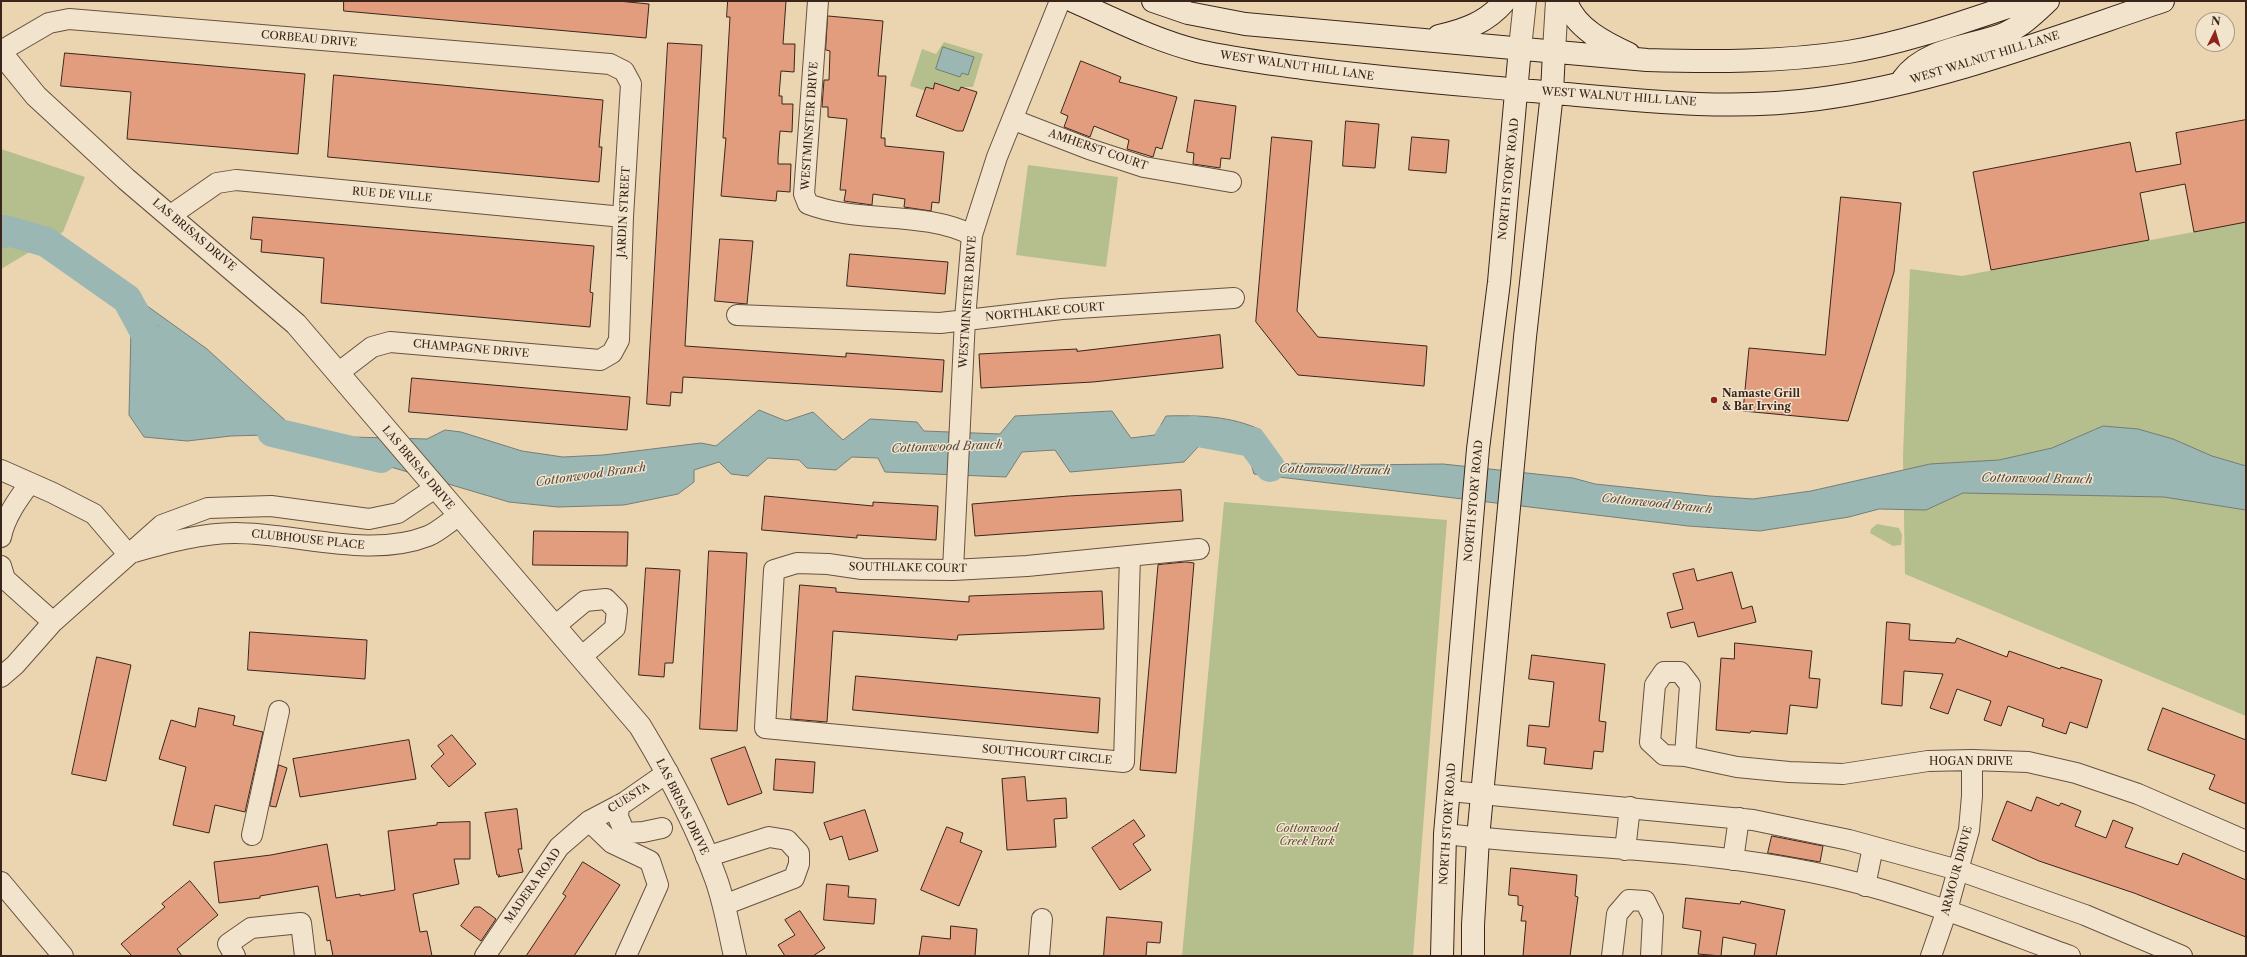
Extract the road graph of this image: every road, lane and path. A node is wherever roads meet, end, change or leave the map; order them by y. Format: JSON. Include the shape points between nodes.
{"nodes":[{"id":1,"x":818,"y":1,"type":"edge"},
{"id":2,"x":1060,"y":1,"type":"edge"},
{"id":3,"x":1073,"y":1,"type":"edge"},
{"id":4,"x":1153,"y":1,"type":"edge"},
{"id":5,"x":1505,"y":1,"type":"edge"},
{"id":6,"x":1525,"y":1,"type":"edge"},
{"id":7,"x":1557,"y":1,"type":"edge"},
{"id":8,"x":1566,"y":1,"type":"edge"},
{"id":9,"x":2026,"y":1,"type":"edge"},
{"id":10,"x":2048,"y":1,"type":"edge"},
{"id":11,"x":2163,"y":1,"type":"edge"},
{"id":12,"x":1423,"y":40,"type":"junction"},
{"id":13,"x":1520,"y":48,"type":"junction"},
{"id":14,"x":1554,"y":51,"type":"junction"},
{"id":15,"x":1,"y":52,"type":"edge"},
{"id":16,"x":1647,"y":60,"type":"junction"},
{"id":17,"x":624,"y":70,"type":"joint"},
{"id":18,"x":1903,"y":83,"type":"junction"},
{"id":19,"x":1517,"y":90,"type":"junction"},
{"id":20,"x":1552,"y":93,"type":"junction"},
{"id":21,"x":1014,"y":120,"type":"junction"},
{"id":22,"x":1231,"y":182,"type":"dead end"},
{"id":23,"x":171,"y":215,"type":"junction"},
{"id":24,"x":623,"y":217,"type":"junction"},
{"id":25,"x":972,"y":235,"type":"junction"},
{"id":26,"x":1499,"y":282,"type":"junction"},
{"id":27,"x":1530,"y":285,"type":"junction"},
{"id":28,"x":1234,"y":298,"type":"dead end"},
{"id":29,"x":737,"y":315,"type":"dead end"},
{"id":30,"x":964,"y":319,"type":"junction"},
{"id":31,"x":612,"y":353,"type":"joint"},
{"id":32,"x":338,"y":373,"type":"junction"},
{"id":33,"x":1,"y":470,"type":"edge"},
{"id":34,"x":30,"y":482,"type":"junction"},
{"id":35,"x":435,"y":488,"type":"junction"},
{"id":36,"x":458,"y":516,"type":"junction"},
{"id":37,"x":1,"y":537,"type":"edge"},
{"id":38,"x":1199,"y":549,"type":"dead end"},
{"id":39,"x":128,"y":554,"type":"junction"},
{"id":40,"x":1130,"y":556,"type":"junction"},
{"id":41,"x":1,"y":566,"type":"edge"},
{"id":42,"x":953,"y":570,"type":"junction"},
{"id":43,"x":53,"y":622,"type":"junction"},
{"id":44,"x":555,"y":626,"type":"junction"},
{"id":45,"x":581,"y":656,"type":"junction"},
{"id":46,"x":1,"y":677,"type":"edge"},
{"id":47,"x":279,"y":711,"type":"dead end"},
{"id":48,"x":765,"y":728,"type":"joint"},
{"id":49,"x":1685,"y":756,"type":"dead end"},
{"id":50,"x":1972,"y":760,"type":"junction"},
{"id":51,"x":668,"y":772,"type":"junction"},
{"id":52,"x":1450,"y":791,"type":"junction"},
{"id":53,"x":1482,"y":795,"type":"junction"},
{"id":54,"x":619,"y":806,"type":"junction"},
{"id":55,"x":1630,"y":807,"type":"junction"},
{"id":56,"x":687,"y":814,"type":"junction"},
{"id":57,"x":1739,"y":818,"type":"junction"},
{"id":58,"x":589,"y":821,"type":"junction"},
{"id":59,"x":662,"y":828,"type":"junction"},
{"id":60,"x":1446,"y":834,"type":"junction"},
{"id":61,"x":252,"y":836,"type":"dead end"},
{"id":62,"x":1478,"y":838,"type":"junction"},
{"id":63,"x":2246,"y":841,"type":"edge"},
{"id":64,"x":1873,"y":847,"type":"junction"},
{"id":65,"x":1625,"y":850,"type":"junction"},
{"id":66,"x":637,"y":853,"type":"junction"},
{"id":67,"x":706,"y":857,"type":"junction"},
{"id":68,"x":1733,"y":860,"type":"junction"},
{"id":69,"x":1958,"y":870,"type":"junction"},
{"id":70,"x":1,"y":882,"type":"edge"},
{"id":71,"x":1865,"y":886,"type":"junction"},
{"id":72,"x":724,"y":905,"type":"junction"},
{"id":73,"x":1947,"y":910,"type":"junction"},
{"id":74,"x":1042,"y":919,"type":"dead end"},
{"id":75,"x":1442,"y":925,"type":"junction"},
{"id":76,"x":1473,"y":926,"type":"junction"},
{"id":77,"x":63,"y":956,"type":"edge"},
{"id":78,"x":236,"y":956,"type":"edge"},
{"id":79,"x":305,"y":956,"type":"edge"},
{"id":80,"x":485,"y":956,"type":"edge"},
{"id":81,"x":626,"y":956,"type":"edge"},
{"id":82,"x":735,"y":956,"type":"edge"},
{"id":83,"x":1039,"y":956,"type":"edge"},
{"id":84,"x":1442,"y":956,"type":"edge"},
{"id":85,"x":1473,"y":956,"type":"edge"},
{"id":86,"x":1612,"y":956,"type":"edge"},
{"id":87,"x":1651,"y":956,"type":"edge"},
{"id":88,"x":1931,"y":956,"type":"edge"},
{"id":89,"x":2070,"y":956,"type":"edge"},
{"id":90,"x":2182,"y":956,"type":"edge"}],
"edges":[{"from":1,"to":25,"type":"street","name":"WESTMINSTER DRIVE","via":[[804,194],[808,204],[825,210],[920,221],[959,229]]},
{"from":2,"to":21,"type":"street","name":"WESTMINISTER DRIVE"},
{"from":3,"to":19,"type":"main road","name":"WEST WALNUT HILL LANE","via":[[1150,36],[1240,59],[1368,76]]},
{"from":4,"to":12,"type":"main road","via":[[1188,13],[1236,23]]},
{"from":5,"to":12,"type":"main road","via":[[1479,24]]},
{"from":6,"to":13,"type":"main road","name":"NORTH STORY ROAD"},
{"from":7,"to":14,"type":"main road"},
{"from":8,"to":16,"type":"main road","via":[[1574,17],[1598,38]]},
{"from":9,"to":16,"type":"main road","via":[[1923,35],[1849,51],[1754,60]]},
{"from":10,"to":18,"type":"main road","via":[[2025,24],[1910,68]]},
{"from":11,"to":18,"type":"main road","name":"WEST WALNUT HILL LANE","via":[[1980,62]]},
{"from":12,"to":13,"type":"main road"},
{"from":13,"to":14,"type":"main road"},
{"from":13,"to":19,"type":"main road","name":"NORTH STORY ROAD"},
{"from":14,"to":16,"type":"main road"},
{"from":14,"to":20,"type":"main road"},
{"from":15,"to":17,"type":"street","name":"CORBEAU DRIVE","via":[[49,23],[69,20],[610,64]]},
{"from":15,"to":23,"type":"main road","name":"LAS BRISAS DRIVE","via":[[36,96],[126,178]]},
{"from":17,"to":24,"type":"street","name":"JARDIN STREET","via":[[631,84]]},
{"from":18,"to":20,"type":"main road","name":"WEST WALNUT HILL LANE","via":[[1819,99],[1771,103],[1671,102]]},
{"from":19,"to":20,"type":"main road","name":"WEST WALNUT HILL LANE"},
{"from":19,"to":26,"type":"main road","name":"NORTH STORY ROAD"},
{"from":20,"to":27,"type":"main road"},
{"from":21,"to":22,"type":"street","name":"AMHERST COURT","via":[[1144,168]]},
{"from":21,"to":25,"type":"street","name":"WESTMINISTER DRIVE","via":[[995,164]]},
{"from":23,"to":24,"type":"street","name":"RUE DE VILLE","via":[[217,183],[236,180]]},
{"from":23,"to":32,"type":"main road","name":"LAS BRISAS DRIVE","via":[[296,324]]},
{"from":24,"to":31,"type":"street","name":"JARDIN STREET","via":[[619,340]]},
{"from":25,"to":30,"type":"street","name":"WESTMINISTER DRIVE"},
{"from":26,"to":27,"type":"main road"},
{"from":26,"to":52,"type":"main road","name":"NORTH STORY ROAD","via":[[1478,449]]},
{"from":27,"to":53,"type":"main road"},
{"from":28,"to":30,"type":"street","name":"NORTHLAKE COURT","via":[[1062,309]]},
{"from":29,"to":30,"type":"street","name":"NORTHLAKE COURT","via":[[940,323]]},
{"from":30,"to":42,"type":"street","name":"WESTMINISTER DRIVE"},
{"from":31,"to":32,"type":"street","name":"CHAMPAGNE DRIVE","via":[[600,360],[390,342],[372,347]]},
{"from":32,"to":35,"type":"main road","name":"LAS BRISAS DRIVE"},
{"from":33,"to":34,"type":"street"},
{"from":34,"to":37,"type":"street","via":[[16,502]]},
{"from":34,"to":39,"type":"street","via":[[94,514]]},
{"from":35,"to":36,"type":"main road","name":"LAS BRISAS DRIVE"},
{"from":35,"to":39,"type":"street","name":"CLUBHOUSE PLACE","via":[[398,513],[369,519],[271,506],[208,508],[162,525]]},
{"from":36,"to":39,"type":"street","name":"CLUBHOUSE PLACE","via":[[428,536],[366,547],[273,534],[233,533],[173,542]]},
{"from":36,"to":44,"type":"main road","name":"LAS BRISAS DRIVE"},
{"from":38,"to":40,"type":"street","name":"SOUTHLAKE COURT"},
{"from":39,"to":43,"type":"street","name":"CLUBHOUSE PLACE"},
{"from":40,"to":42,"type":"street","name":"SOUTHLAKE COURT"},
{"from":40,"to":48,"type":"street","name":"SOUTHCOURT CIRCLE","via":[[1124,762]]},
{"from":41,"to":43,"type":"street","via":[[5,579]]},
{"from":42,"to":48,"type":"street","name":"SOUTHLAKE COURT","via":[[862,569],[797,563],[774,570]]},
{"from":43,"to":46,"type":"street","name":"CLUBHOUSE PLACE","via":[[16,665]]},
{"from":44,"to":45,"type":"main road","name":"LAS BRISAS DRIVE"},
{"from":44,"to":45,"type":"street","via":[[585,601],[606,599],[617,610],[615,628]]},
{"from":45,"to":51,"type":"main road","name":"LAS BRISAS DRIVE","via":[[640,726]]},
{"from":47,"to":61,"type":"street"},
{"from":49,"to":50,"type":"street","name":"HOGAN DRIVE","via":[[1737,767],[1843,774],[1928,761]]},
{"from":50,"to":63,"type":"street","name":"HOGAN DRIVE","via":[[2028,762],[2076,773],[2138,794]]},
{"from":50,"to":69,"type":"street","name":"ARMOUR DRIVE","via":[[1969,830]]},
{"from":51,"to":54,"type":"street","name":"CUESTA"},
{"from":51,"to":56,"type":"main road","name":"LAS BRISAS DRIVE"},
{"from":52,"to":53,"type":"street"},
{"from":52,"to":60,"type":"main road","name":"NORTH STORY ROAD"},
{"from":53,"to":55,"type":"street"},
{"from":53,"to":62,"type":"main road"},
{"from":54,"to":58,"type":"street","name":"CUESTA"},
{"from":54,"to":59,"type":"street","via":[[618,817],[625,833]]},
{"from":55,"to":57,"type":"street"},
{"from":55,"to":65,"type":"street"},
{"from":56,"to":59,"type":"street"},
{"from":56,"to":67,"type":"main road","name":"LAS BRISAS DRIVE"},
{"from":57,"to":64,"type":"street"},
{"from":57,"to":68,"type":"street"},
{"from":58,"to":66,"type":"street","via":[[612,843]]},
{"from":58,"to":80,"type":"street","name":"MADERA ROAD","via":[[559,847]]},
{"from":59,"to":66,"type":"street","via":[[656,839]]},
{"from":60,"to":62,"type":"street"},
{"from":60,"to":75,"type":"main road","name":"NORTH STORY ROAD"},
{"from":62,"to":65,"type":"street"},
{"from":62,"to":76,"type":"main road"},
{"from":64,"to":69,"type":"street"},
{"from":64,"to":71,"type":"street"},
{"from":65,"to":68,"type":"street"},
{"from":66,"to":81,"type":"street","via":[[650,860],[658,885]]},
{"from":67,"to":72,"type":"main road","name":"LAS BRISAS DRIVE"},
{"from":67,"to":72,"type":"street","via":[[769,837],[787,840],[799,852],[799,864],[794,878]]},
{"from":68,"to":71,"type":"street","via":[[1838,878]]},
{"from":69,"to":73,"type":"street","name":"ARMOUR DRIVE"},
{"from":69,"to":90,"type":"street","via":[[2085,915]]},
{"from":70,"to":77,"type":"street"},
{"from":71,"to":73,"type":"street"},
{"from":72,"to":82,"type":"main road","name":"LAS BRISAS DRIVE"},
{"from":73,"to":88,"type":"street","name":"ARMOUR DRIVE"},
{"from":73,"to":89,"type":"street"},
{"from":74,"to":83,"type":"street"},
{"from":75,"to":76,"type":"main road"},
{"from":75,"to":84,"type":"main road","name":"NORTH STORY ROAD"},
{"from":76,"to":85,"type":"main road"},
{"from":78,"to":79,"type":"street","via":[[228,944],[251,928],[301,923]]},
{"from":86,"to":87,"type":"street","via":[[1617,914],[1629,900],[1645,901],[1653,917]]}]}
